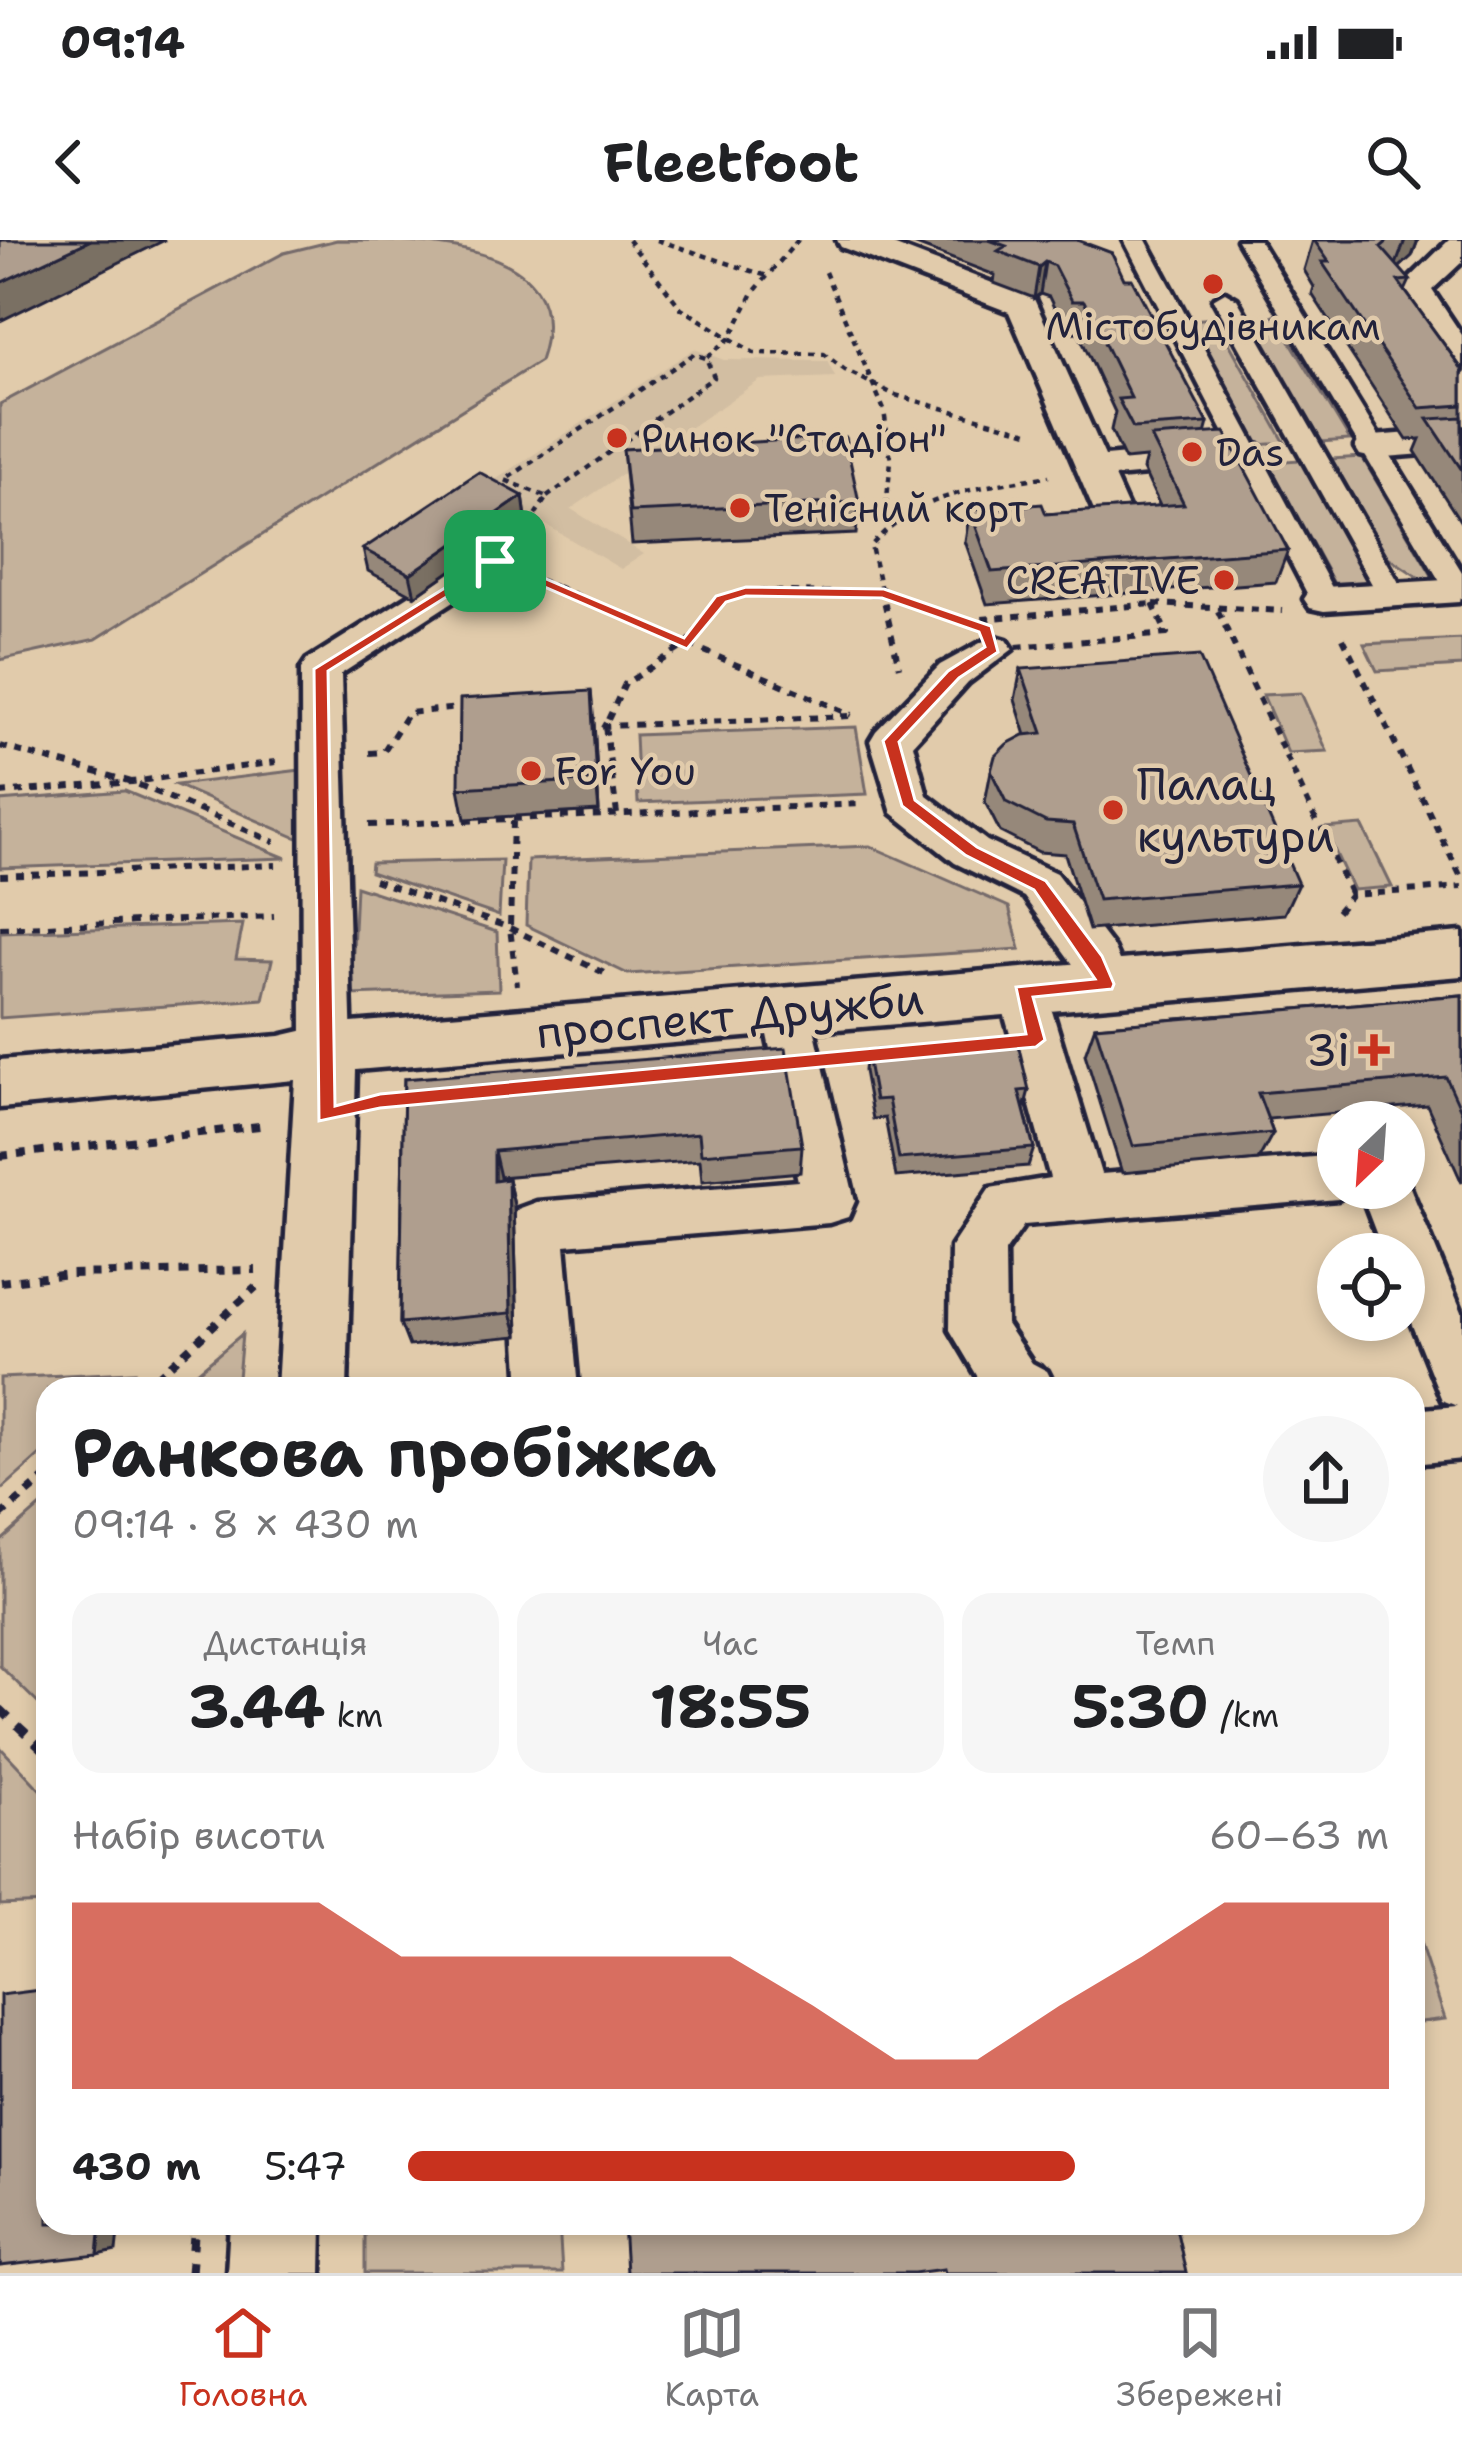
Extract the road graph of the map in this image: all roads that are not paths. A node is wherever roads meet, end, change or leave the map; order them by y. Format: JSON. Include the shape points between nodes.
{"nodes":[{"id":1,"x":852,"y":240,"type":"edge"},
{"id":2,"x":1135,"y":240,"type":"edge"},
{"id":3,"x":1248,"y":240,"type":"edge"},
{"id":4,"x":1462,"y":245,"type":"edge"},
{"id":5,"x":1289,"y":293,"type":"junction"},
{"id":6,"x":1186,"y":301,"type":"junction"},
{"id":7,"x":1462,"y":360,"type":"edge"},
{"id":8,"x":1462,"y":440,"type":"edge"},
{"id":9,"x":1373,"y":447,"type":"junction"},
{"id":10,"x":1278,"y":451,"type":"junction"},
{"id":11,"x":1092,"y":468,"type":"junction"},
{"id":12,"x":1114,"y":519,"type":"edge"},
{"id":13,"x":504,"y":553,"type":"road end"},
{"id":14,"x":1459,"y":590,"type":"joint"},
{"id":15,"x":1392,"y":595,"type":"junction"},
{"id":16,"x":1324,"y":598,"type":"joint"},
{"id":17,"x":989,"y":639,"type":"road end"},
{"id":18,"x":1462,"y":954,"type":"edge"},
{"id":19,"x":1106,"y":984,"type":"junction"},
{"id":20,"x":1022,"y":991,"type":"junction"},
{"id":21,"x":786,"y":1011,"type":"junction"},
{"id":22,"x":327,"y":1049,"type":"junction"},
{"id":23,"x":0,"y":1084,"type":"edge"},
{"id":24,"x":1317,"y":1179,"type":"edge"},
{"id":25,"x":1082,"y":1196,"type":"junction"},
{"id":26,"x":1393,"y":1209,"type":"edge"},
{"id":27,"x":313,"y":1377,"type":"edge"},
{"id":28,"x":548,"y":1377,"type":"edge"},
{"id":29,"x":1009,"y":1377,"type":"edge"},
{"id":30,"x":1462,"y":1382,"type":"edge"},
{"id":31,"x":1462,"y":1432,"type":"edge"},
{"id":32,"x":1425,"y":1435,"type":"edge"},
{"id":33,"x":276,"y":2235,"type":"edge"},
{"id":34,"x":274,"y":2273,"type":"edge"}],
"edges":[{"from":1,"to":11,"type":"street","via":[[1023,306]]},
{"from":2,"to":6,"type":"street"},
{"from":3,"to":5,"type":"street"},
{"from":4,"to":7,"type":"street","via":[[1415,290]]},
{"from":5,"to":6,"type":"street"},
{"from":5,"to":9,"type":"street"},
{"from":6,"to":10,"type":"street"},
{"from":6,"to":10,"type":"street"},
{"from":8,"to":9,"type":"street"},
{"from":9,"to":10,"type":"street"},
{"from":9,"to":14,"type":"street"},
{"from":10,"to":11,"type":"street"},
{"from":10,"to":15,"type":"street"},
{"from":10,"to":16,"type":"street"},
{"from":11,"to":12,"type":"street"},
{"from":13,"to":22,"type":"street","via":[[321,669]]},
{"from":14,"to":15,"type":"street"},
{"from":15,"to":16,"type":"street"},
{"from":17,"to":19,"type":"street","via":[[891,741],[908,802],[971,851],[1040,885]]},
{"from":18,"to":19,"type":"street","name":"проспект Дружби"},
{"from":19,"to":20,"type":"street","name":"проспект Дружби"},
{"from":20,"to":21,"type":"street","name":"проспект Дружби"},
{"from":20,"to":25,"type":"street"},
{"from":21,"to":22,"type":"street","name":"проспект Дружби"},
{"from":21,"to":28,"type":"street","via":[[829,1202],[538,1225]]},
{"from":22,"to":23,"type":"street","name":"проспект Дружби"},
{"from":22,"to":27,"type":"street"},
{"from":24,"to":25,"type":"street"},
{"from":25,"to":29,"type":"street","via":[[1009,1204],[978,1247],[978,1330]]},
{"from":26,"to":30,"type":"street"},
{"from":31,"to":32,"type":"street"},
{"from":33,"to":34,"type":"street"}]}
